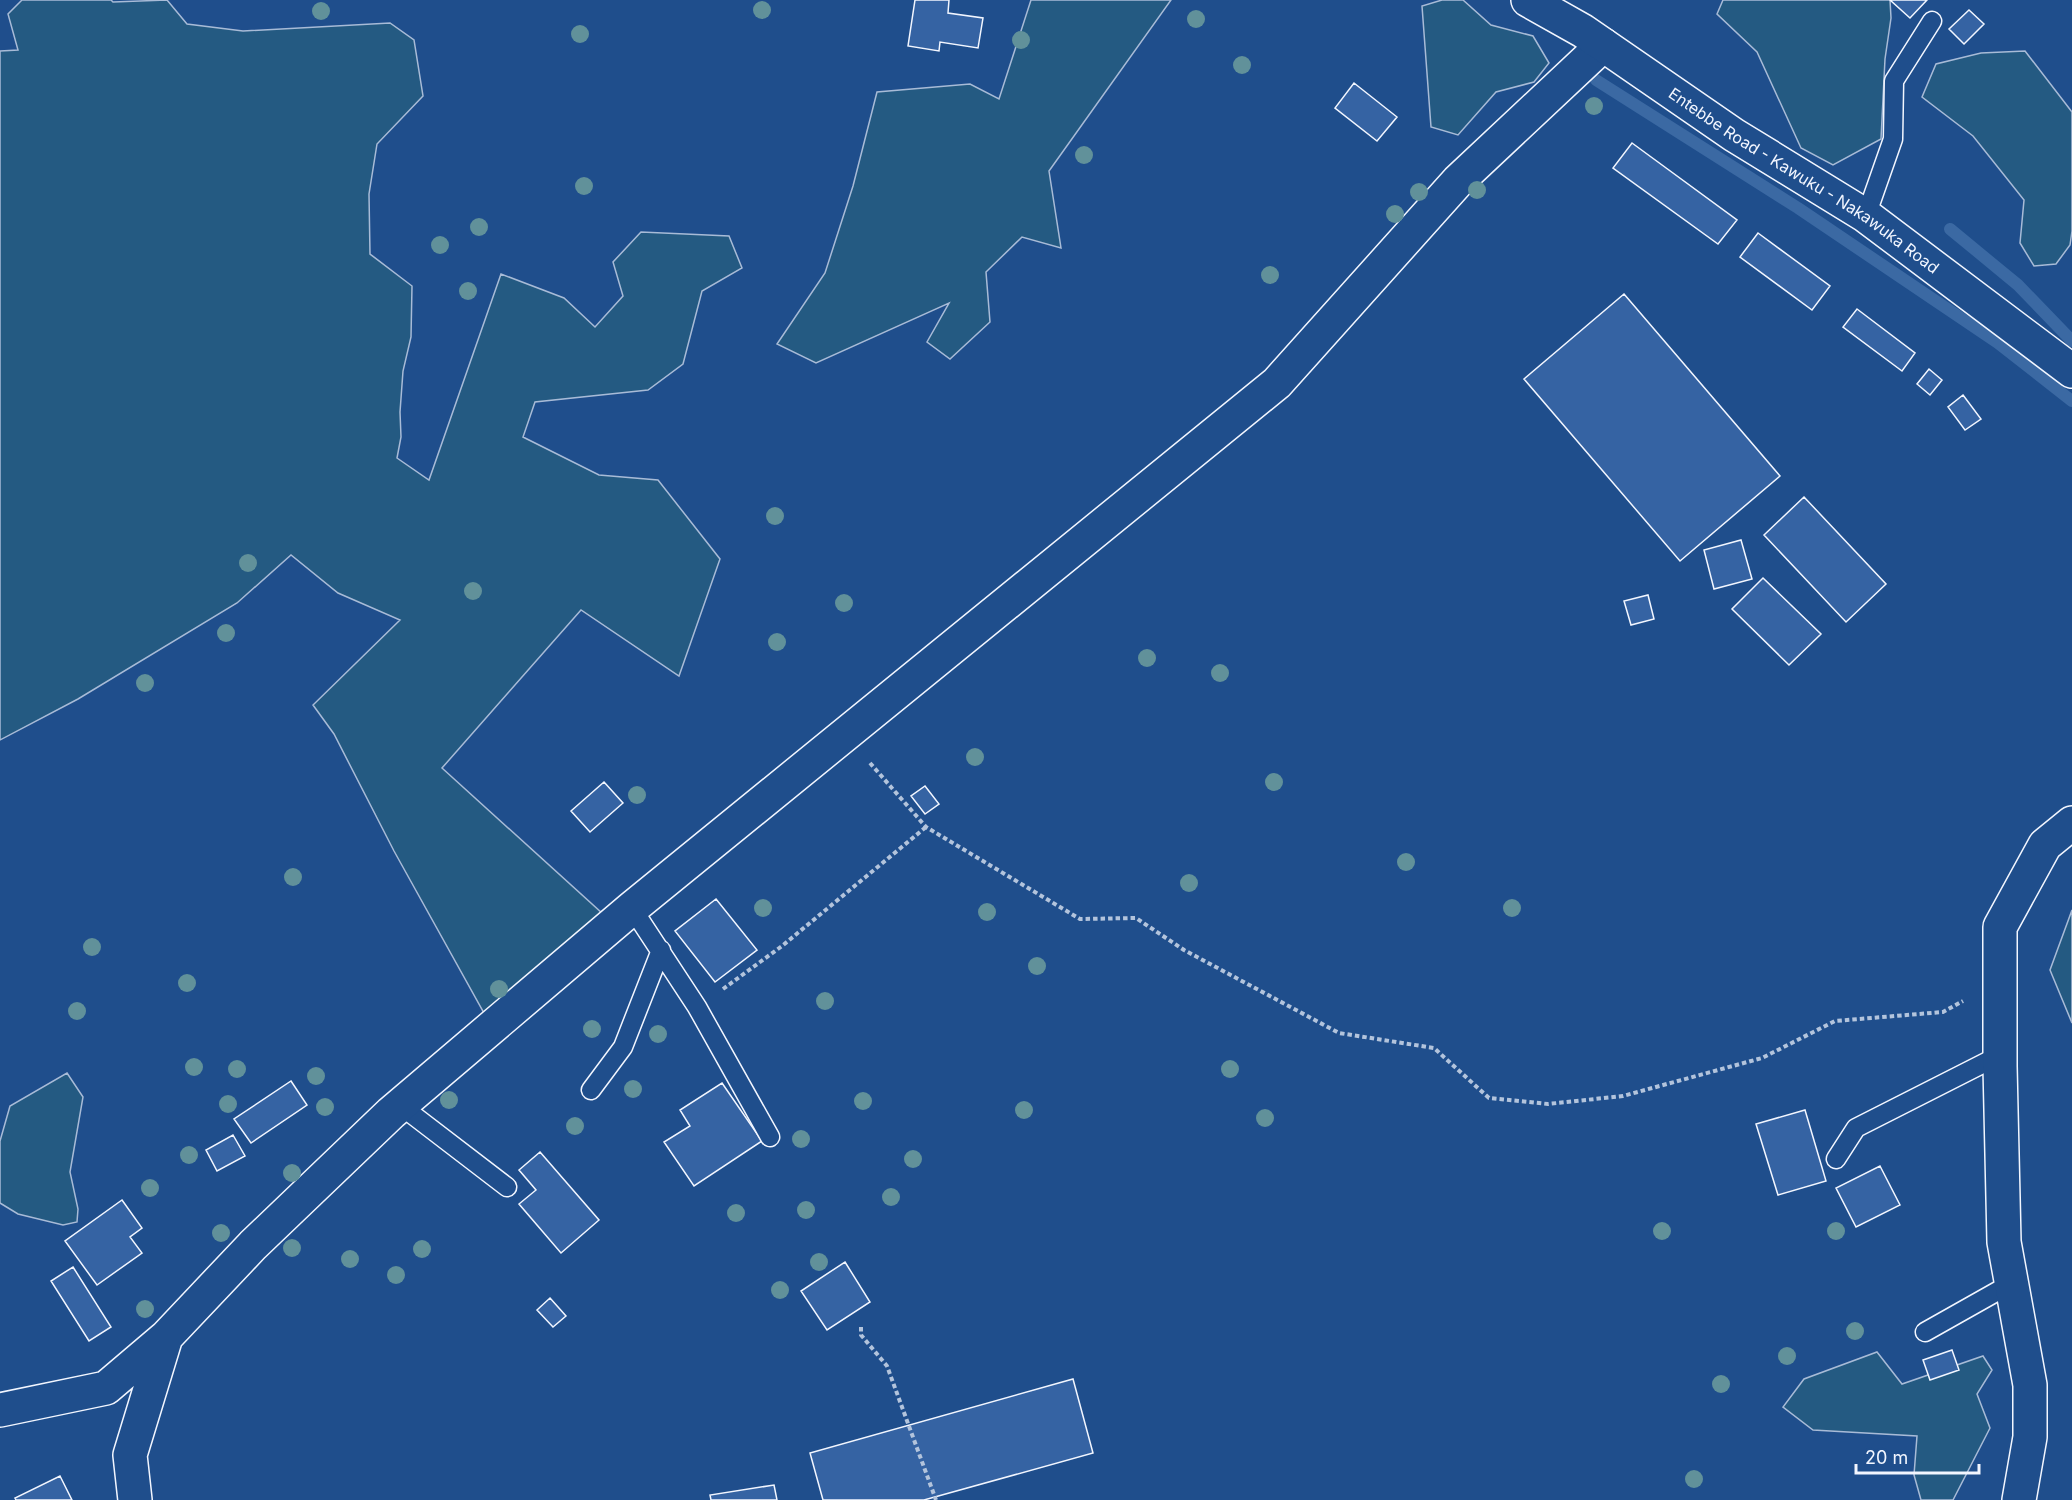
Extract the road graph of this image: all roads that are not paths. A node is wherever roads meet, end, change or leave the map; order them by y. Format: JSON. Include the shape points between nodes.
{"nodes":[{"id":1,"x":1527,"y":0,"type":"edge"},
{"id":2,"x":1932,"y":21,"type":"dead end"},
{"id":3,"x":1603,"y":45,"type":"junction"},
{"id":4,"x":1866,"y":216,"type":"junction"},
{"id":5,"x":2072,"y":371,"type":"edge"},
{"id":6,"x":2072,"y":823,"type":"edge"},
{"id":7,"x":632,"y":908,"type":"junction"},
{"id":8,"x":661,"y":950,"type":"junction"},
{"id":9,"x":2000,"y":1055,"type":"junction"},
{"id":10,"x":591,"y":1090,"type":"dead end"},
{"id":11,"x":400,"y":1105,"type":"junction"},
{"id":12,"x":770,"y":1137,"type":"dead end"},
{"id":13,"x":1836,"y":1159,"type":"dead end"},
{"id":14,"x":507,"y":1187,"type":"dead end"},
{"id":15,"x":2012,"y":1283,"type":"junction"},
{"id":16,"x":1925,"y":1332,"type":"dead end"},
{"id":17,"x":166,"y":1337,"type":"junction"},
{"id":18,"x":0,"y":1410,"type":"edge"},
{"id":19,"x":135,"y":1500,"type":"edge"},
{"id":20,"x":2019,"y":1500,"type":"edge"}],
"edges":[{"from":1,"to":3,"type":"street","name":"Entebbe Road - Kawuku - Nakawuka Road"},
{"from":2,"to":4,"type":"lane","via":[[1894,81],[1893,139]]},
{"from":3,"to":4,"type":"street","name":"Entebbe Road - Kawuku - Nakawuka Road","via":[[1734,135]]},
{"from":3,"to":7,"type":"street","via":[[1458,181],[1277,382]]},
{"from":4,"to":5,"type":"street","name":"Entebbe Road - Kawuku - Nakawuka Road"},
{"from":6,"to":9,"type":"street","via":[[2045,845],[2000,927]]},
{"from":7,"to":8,"type":"lane"},
{"from":7,"to":11,"type":"street"},
{"from":8,"to":10,"type":"lane","via":[[623,1047]]},
{"from":8,"to":12,"type":"lane"},
{"from":9,"to":13,"type":"lane","via":[[1856,1128]]},
{"from":9,"to":15,"type":"street","via":[[2004,1242]]},
{"from":11,"to":14,"type":"lane"},
{"from":11,"to":17,"type":"street","via":[[253,1245]]},
{"from":15,"to":16,"type":"lane"},
{"from":15,"to":20,"type":"street","via":[[2030,1385],[2031,1437]]},
{"from":17,"to":18,"type":"street","via":[[106,1388]]},
{"from":17,"to":19,"type":"street","via":[[130,1455]]}]}
